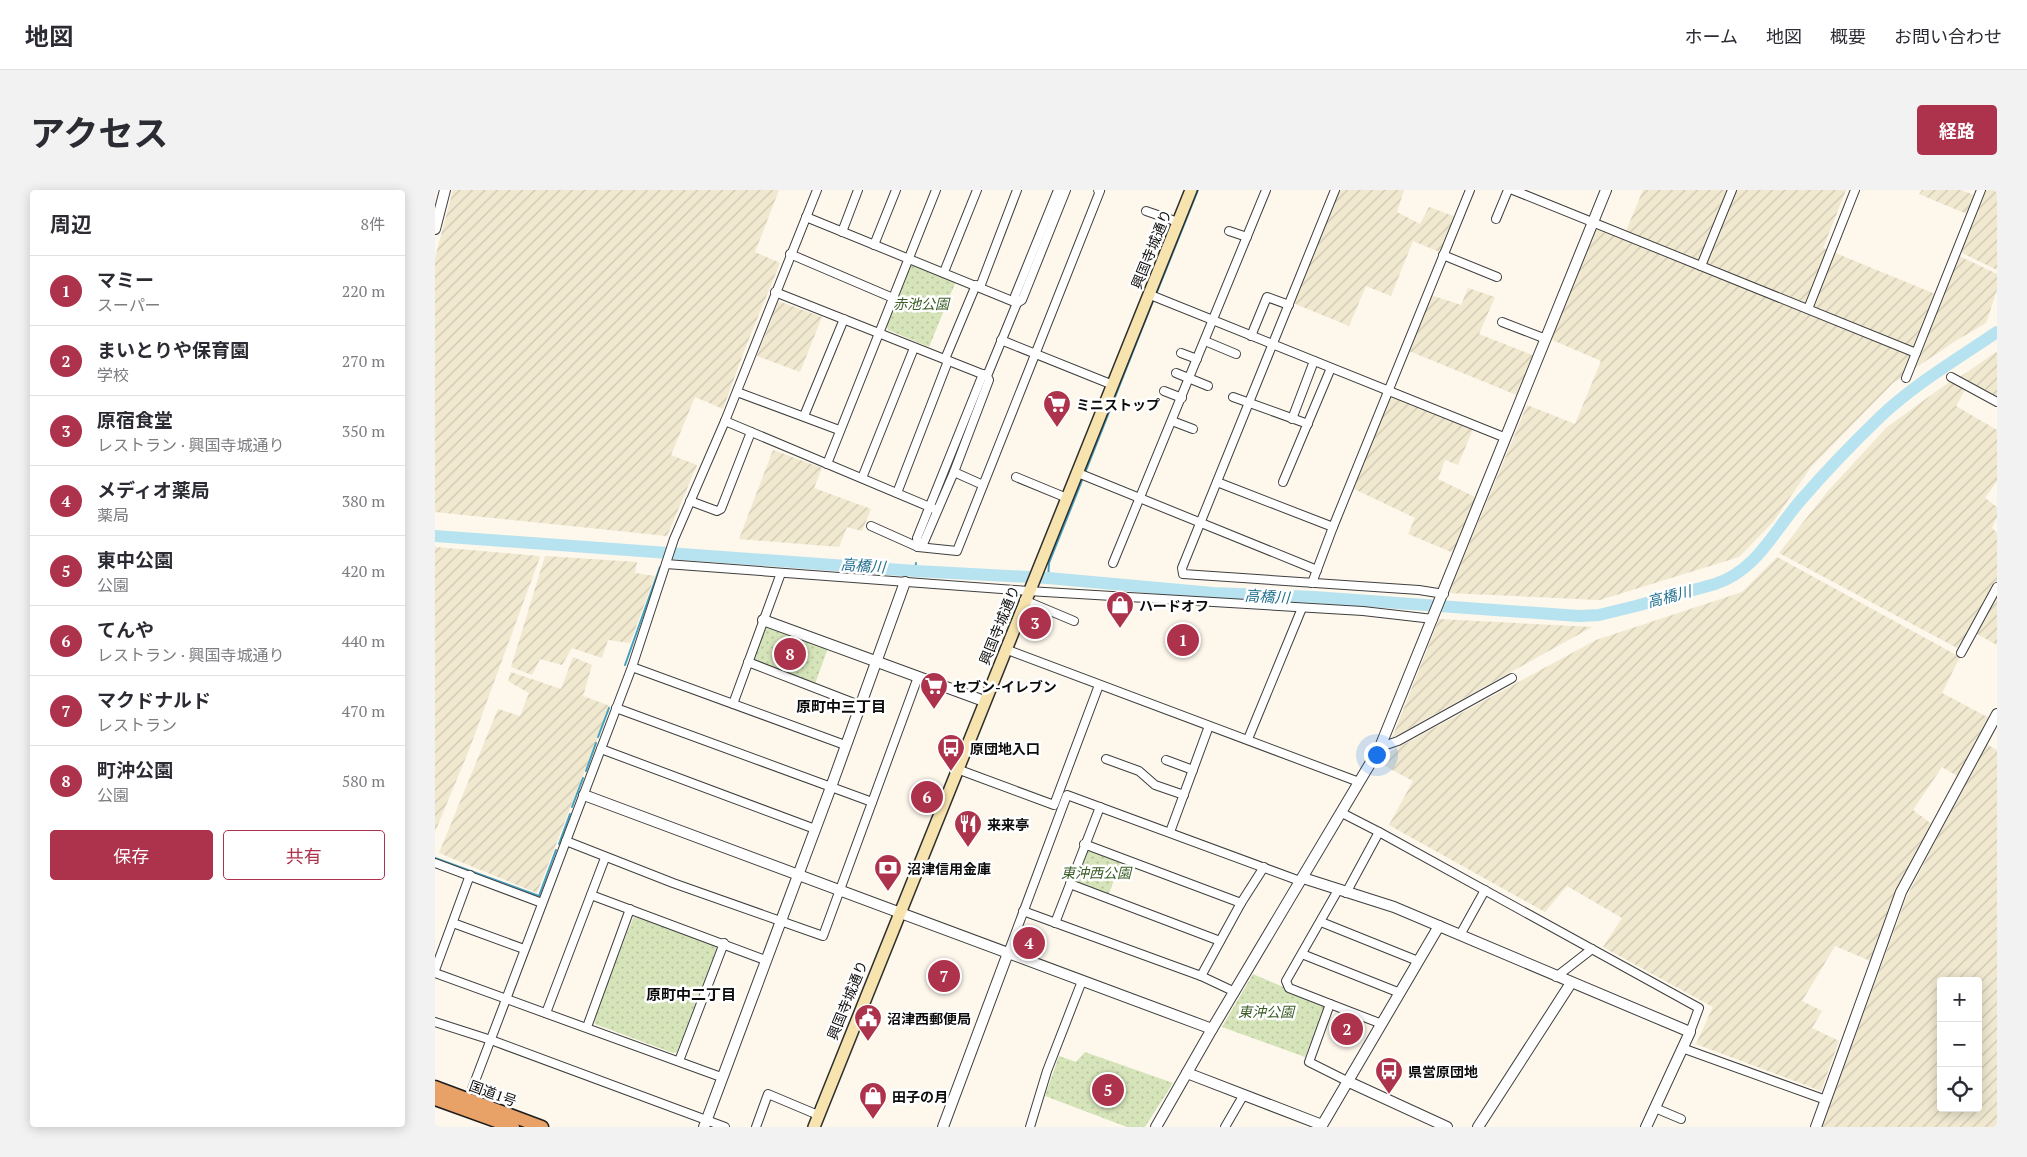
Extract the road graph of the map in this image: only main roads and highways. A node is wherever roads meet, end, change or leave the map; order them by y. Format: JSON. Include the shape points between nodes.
{"nodes":[{"id":1,"x":1191,"y":190,"type":"edge"},
{"id":2,"x":435,"y":1087,"type":"edge"},
{"id":3,"x":435,"y":1098,"type":"edge"},
{"id":4,"x":513,"y":1127,"type":"edge"},
{"id":5,"x":541,"y":1127,"type":"edge"},
{"id":6,"x":813,"y":1127,"type":"edge"}],
"edges":[{"from":1,"to":6,"type":"main road","name":"興国寺城通り","via":[[1148,294],[1081,474],[1067,498],[1028,592]]},
{"from":2,"to":5,"type":"highway","name":"国道1号"},
{"from":3,"to":4,"type":"highway","name":"国道1号"}]}
